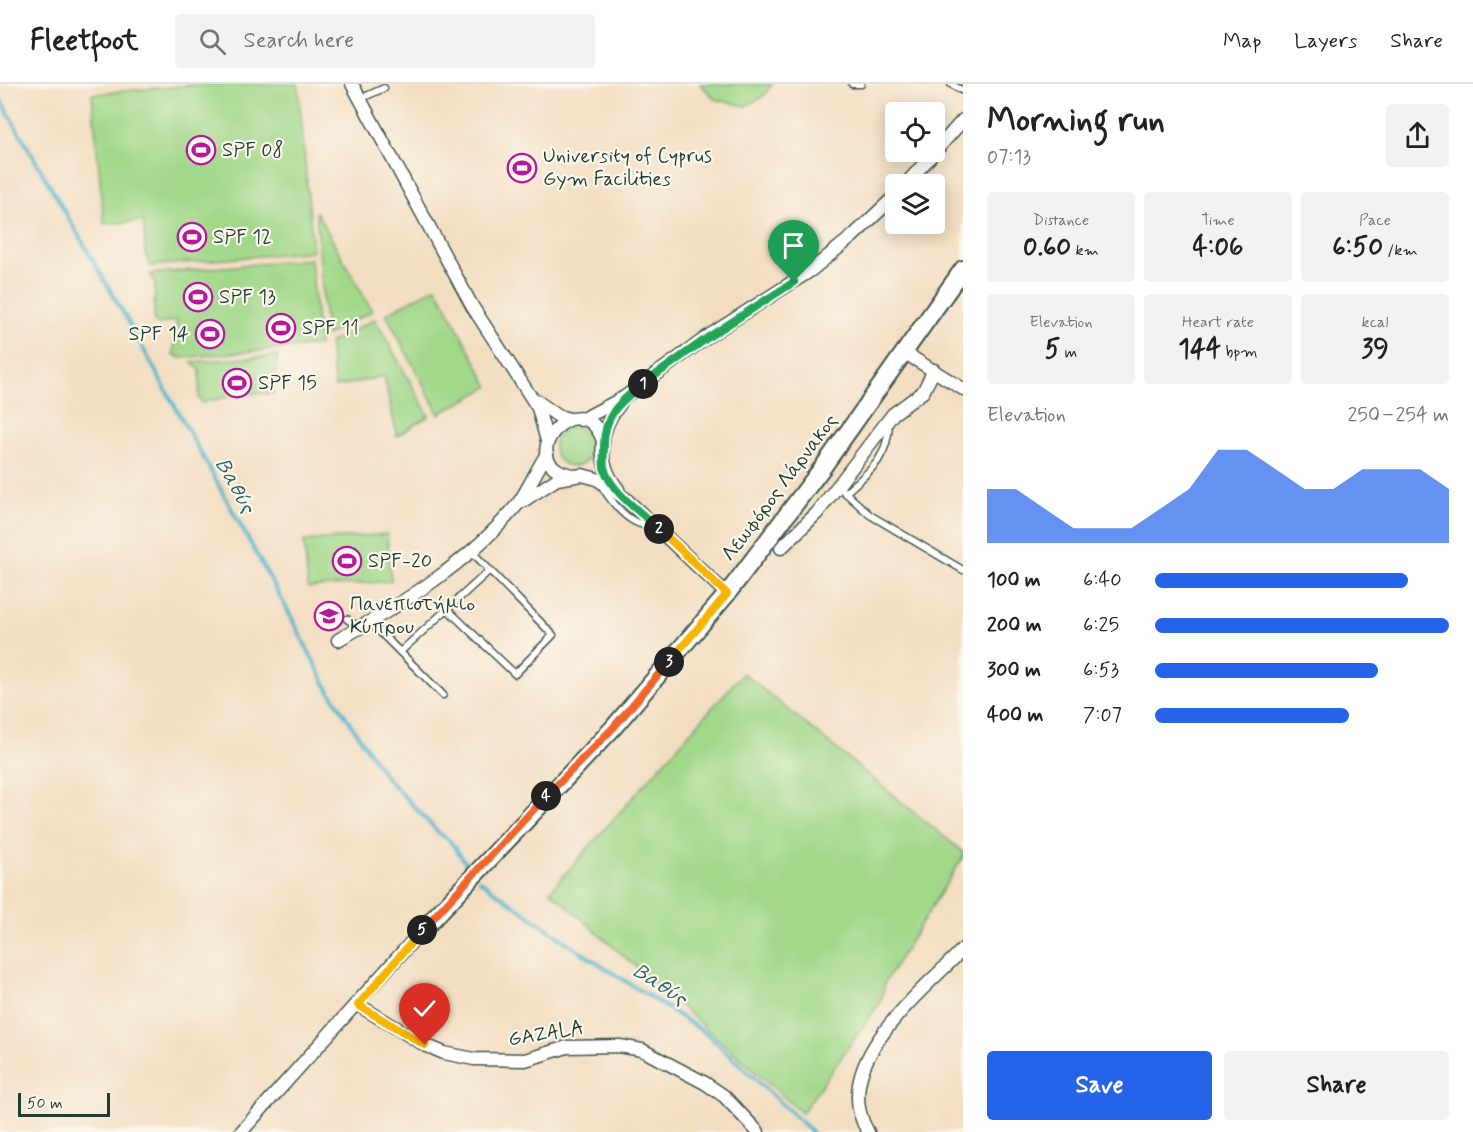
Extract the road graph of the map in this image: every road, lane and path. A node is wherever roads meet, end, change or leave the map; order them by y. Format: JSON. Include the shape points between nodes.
{"nodes":[{"id":1,"x":352,"y":84,"type":"edge"},
{"id":2,"x":852,"y":84,"type":"edge"},
{"id":3,"x":861,"y":84,"type":"edge"},
{"id":4,"x":951,"y":84,"type":"edge"},
{"id":5,"x":384,"y":88,"type":"dead end"},
{"id":6,"x":963,"y":91,"type":"edge"},
{"id":7,"x":360,"y":99,"type":"junction"},
{"id":8,"x":963,"y":120,"type":"edge"},
{"id":9,"x":915,"y":174,"type":"edge"},
{"id":10,"x":885,"y":206,"type":"edge"},
{"id":11,"x":963,"y":269,"type":"edge"},
{"id":12,"x":905,"y":353,"type":"junction"},
{"id":13,"x":934,"y":370,"type":"junction"},
{"id":14,"x":523,"y":387,"type":"junction"},
{"id":15,"x":963,"y":388,"type":"edge"},
{"id":16,"x":628,"y":395,"type":"junction"},
{"id":17,"x":576,"y":420,"type":"junction"},
{"id":18,"x":604,"y":446,"type":"junction"},
{"id":19,"x":547,"y":448,"type":"junction"},
{"id":20,"x":578,"y":475,"type":"junction"},
{"id":21,"x":597,"y":479,"type":"junction"},
{"id":22,"x":842,"y":489,"type":"junction"},
{"id":23,"x":626,"y":499,"type":"junction"},
{"id":24,"x":513,"y":509,"type":"junction"},
{"id":25,"x":654,"y":525,"type":"junction"},
{"id":26,"x":781,"y":548,"type":"dead end"},
{"id":27,"x":471,"y":551,"type":"junction"},
{"id":28,"x":490,"y":570,"type":"junction"},
{"id":29,"x":963,"y":570,"type":"edge"},
{"id":30,"x":727,"y":594,"type":"junction"},
{"id":31,"x":447,"y":609,"type":"junction"},
{"id":32,"x":347,"y":619,"type":"dead end"},
{"id":33,"x":365,"y":625,"type":"junction"},
{"id":34,"x":338,"y":640,"type":"dead end"},
{"id":35,"x":400,"y":652,"type":"junction"},
{"id":36,"x":443,"y":695,"type":"dead end"},
{"id":37,"x":417,"y":936,"type":"joint"},
{"id":38,"x":963,"y":949,"type":"edge"},
{"id":39,"x":358,"y":1005,"type":"junction"},
{"id":40,"x":241,"y":1132,"type":"edge"},
{"id":41,"x":758,"y":1132,"type":"edge"},
{"id":42,"x":868,"y":1132,"type":"edge"}],
"edges":[{"from":1,"to":7,"type":"street"},
{"from":2,"to":3,"type":"lane"},
{"from":4,"to":6,"type":"lane"},
{"from":5,"to":7,"type":"lane"},
{"from":7,"to":14,"type":"street","via":[[457,279]]},
{"from":8,"to":9,"type":"street"},
{"from":10,"to":16,"type":"street","via":[[810,271]]},
{"from":11,"to":12,"type":"main road","name":"Λεωφόρος Λάρνακος"},
{"from":12,"to":13,"type":"street"},
{"from":12,"to":30,"type":"main road","name":"Λεωφόρος Λάρνακος"},
{"from":13,"to":15,"type":"street"},
{"from":13,"to":22,"type":"street","via":[[923,392],[889,419]]},
{"from":14,"to":17,"type":"street","via":[[558,416]]},
{"from":14,"to":19,"type":"street","via":[[537,408]]},
{"from":16,"to":17,"type":"street"},
{"from":16,"to":18,"type":"street","via":[[609,417],[603,430]]},
{"from":17,"to":18,"type":"street","via":[[596,427]]},
{"from":17,"to":19,"type":"street","via":[[556,427]]},
{"from":18,"to":20,"type":"street","via":[[597,467]]},
{"from":18,"to":23,"type":"street","via":[[604,467]]},
{"from":19,"to":20,"type":"street","via":[[557,469]]},
{"from":19,"to":24,"type":"street"},
{"from":20,"to":21,"type":"street"},
{"from":20,"to":24,"type":"street","via":[[552,482]]},
{"from":21,"to":23,"type":"street"},
{"from":21,"to":25,"type":"lane","via":[[612,502],[630,518],[645,527]]},
{"from":22,"to":26,"type":"street"},
{"from":22,"to":29,"type":"lane","via":[[870,515]]},
{"from":23,"to":25,"type":"street"},
{"from":24,"to":27,"type":"street"},
{"from":25,"to":30,"type":"street"},
{"from":27,"to":28,"type":"lane"},
{"from":27,"to":33,"type":"street","via":[[421,590]]},
{"from":28,"to":31,"type":"lane"},
{"from":28,"to":31,"type":"lane","via":[[553,634],[515,674]]},
{"from":30,"to":37,"type":"main road","name":"Λεωφόρος Λάρνακος","via":[[613,728]]},
{"from":31,"to":35,"type":"lane"},
{"from":32,"to":33,"type":"lane"},
{"from":33,"to":34,"type":"street"},
{"from":33,"to":35,"type":"lane"},
{"from":35,"to":36,"type":"lane"},
{"from":37,"to":39,"type":"street","name":"Λεωφόρος Λάρνακος"},
{"from":38,"to":42,"type":"street","via":[[883,1032],[863,1062],[857,1102]]},
{"from":39,"to":40,"type":"street"},
{"from":39,"to":41,"type":"street","name":"GAZALA","via":[[425,1045],[474,1059],[525,1060],[567,1047],[620,1046],[642,1050],[724,1096]]}]}
